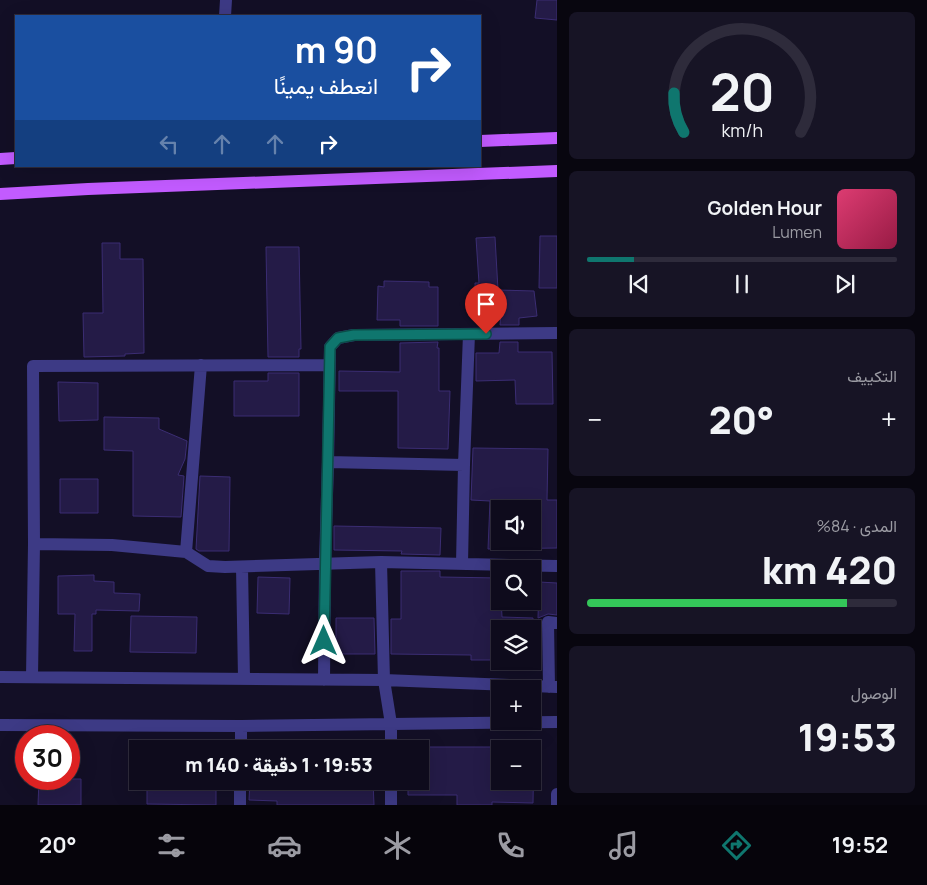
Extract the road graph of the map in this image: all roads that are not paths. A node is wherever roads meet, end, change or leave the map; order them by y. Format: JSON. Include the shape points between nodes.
{"nodes":[{"id":1,"x":226,"y":0,"type":"edge"},
{"id":2,"x":225,"y":15,"type":"edge"},
{"id":3,"x":557,"y":138,"type":"edge"},
{"id":4,"x":481,"y":141,"type":"edge"},
{"id":5,"x":15,"y":158,"type":"edge"},
{"id":6,"x":0,"y":159,"type":"edge"},
{"id":7,"x":557,"y":171,"type":"edge"},
{"id":8,"x":0,"y":194,"type":"edge"},
{"id":9,"x":557,"y":333,"type":"edge"},
{"id":10,"x":470,"y":334,"type":"junction"},
{"id":11,"x":201,"y":365,"type":"junction"},
{"id":12,"x":329,"y":366,"type":"junction"},
{"id":13,"x":328,"y":462,"type":"junction"},
{"id":14,"x":464,"y":465,"type":"junction"},
{"id":15,"x":34,"y":544,"type":"junction"},
{"id":16,"x":186,"y":552,"type":"junction"},
{"id":17,"x":382,"y":562,"type":"junction"},
{"id":18,"x":325,"y":563,"type":"junction"},
{"id":19,"x":462,"y":564,"type":"junction"},
{"id":20,"x":557,"y":566,"type":"edge"},
{"id":21,"x":242,"y":567,"type":"junction"},
{"id":22,"x":557,"y":622,"type":"edge"},
{"id":23,"x":0,"y":677,"type":"edge"},
{"id":24,"x":32,"y":677,"type":"junction"},
{"id":25,"x":244,"y":678,"type":"junction"},
{"id":26,"x":324,"y":680,"type":"junction"},
{"id":27,"x":384,"y":680,"type":"junction"},
{"id":28,"x":553,"y":687,"type":"edge"},
{"id":29,"x":557,"y":722,"type":"edge"},
{"id":30,"x":391,"y":724,"type":"junction"},
{"id":31,"x":0,"y":725,"type":"edge"},
{"id":32,"x":241,"y":726,"type":"junction"},
{"id":33,"x":241,"y":740,"type":"edge"},
{"id":34,"x":391,"y":740,"type":"edge"},
{"id":35,"x":240,"y":790,"type":"edge"},
{"id":36,"x":391,"y":790,"type":"edge"},
{"id":37,"x":557,"y":794,"type":"edge"},
{"id":38,"x":240,"y":805,"type":"edge"},
{"id":39,"x":391,"y":805,"type":"edge"},
{"id":40,"x":556,"y":805,"type":"edge"}],
"edges":[{"from":1,"to":2,"type":"street"},
{"from":3,"to":4,"type":"main road"},
{"from":5,"to":6,"type":"main road"},
{"from":7,"to":8,"type":"main road"},
{"from":9,"to":10,"type":"street"},
{"from":10,"to":12,"type":"street","via":[[354,335],[338,338],[330,347]]},
{"from":10,"to":14,"type":"street"},
{"from":11,"to":12,"type":"street"},
{"from":11,"to":15,"type":"street","via":[[33,366]]},
{"from":11,"to":16,"type":"street"},
{"from":12,"to":13,"type":"street"},
{"from":13,"to":14,"type":"street"},
{"from":13,"to":18,"type":"street"},
{"from":14,"to":19,"type":"street"},
{"from":15,"to":16,"type":"street","via":[[112,544]]},
{"from":15,"to":24,"type":"street"},
{"from":16,"to":21,"type":"street","via":[[208,566]]},
{"from":17,"to":18,"type":"street"},
{"from":17,"to":19,"type":"street"},
{"from":17,"to":27,"type":"street"},
{"from":18,"to":21,"type":"street"},
{"from":18,"to":26,"type":"street"},
{"from":19,"to":20,"type":"street"},
{"from":21,"to":25,"type":"street"},
{"from":22,"to":28,"type":"street","via":[[548,622]]},
{"from":23,"to":24,"type":"street"},
{"from":24,"to":25,"type":"street"},
{"from":25,"to":26,"type":"street"},
{"from":26,"to":27,"type":"street"},
{"from":27,"to":28,"type":"street"},
{"from":27,"to":30,"type":"street"},
{"from":29,"to":30,"type":"street"},
{"from":30,"to":32,"type":"street"},
{"from":30,"to":34,"type":"street"},
{"from":31,"to":32,"type":"street"},
{"from":32,"to":33,"type":"street"},
{"from":35,"to":38,"type":"street"},
{"from":36,"to":39,"type":"street"},
{"from":37,"to":40,"type":"street"}]}
